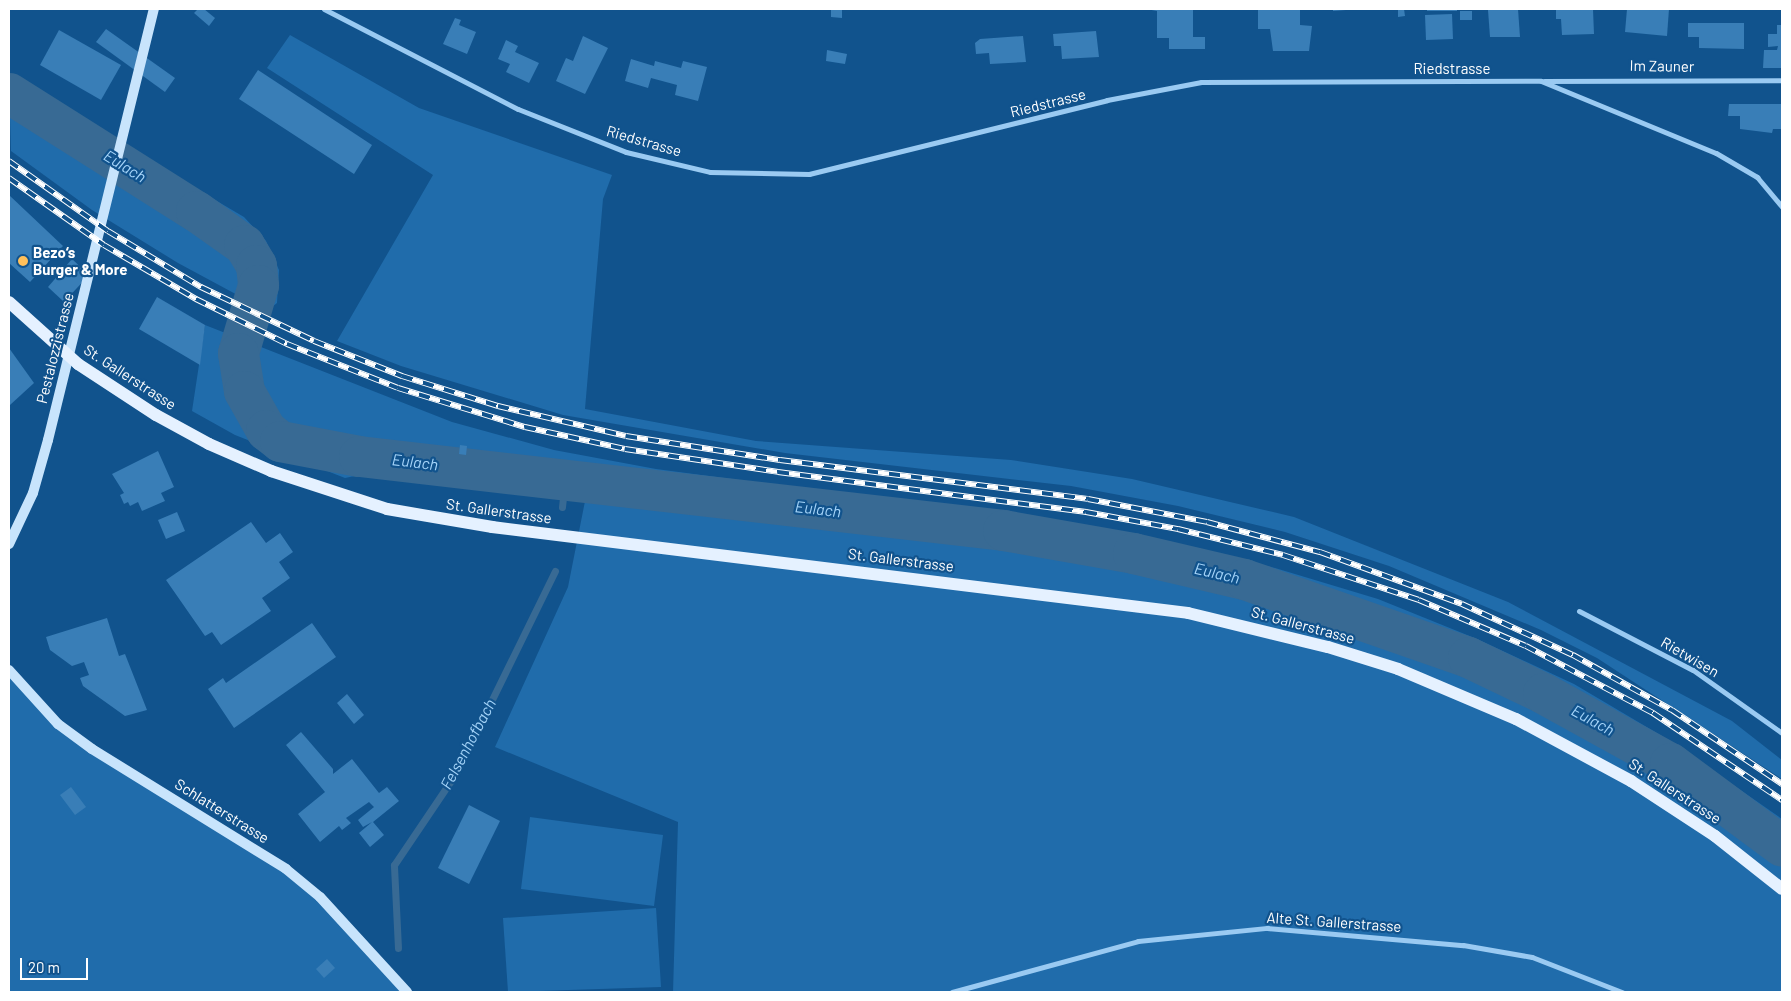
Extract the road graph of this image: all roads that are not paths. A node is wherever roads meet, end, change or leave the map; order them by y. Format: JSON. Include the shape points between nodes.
{"nodes":[{"id":1,"x":154,"y":9,"type":"edge"},
{"id":2,"x":324,"y":9,"type":"edge"},
{"id":3,"x":1782,"y":80,"type":"edge"},
{"id":4,"x":1541,"y":81,"type":"junction"},
{"id":5,"x":1782,"y":206,"type":"edge"},
{"id":6,"x":9,"y":302,"type":"edge"},
{"id":7,"x":9,"y":544,"type":"edge"},
{"id":8,"x":1580,"y":611,"type":"dead end"},
{"id":9,"x":9,"y":670,"type":"edge"},
{"id":10,"x":1782,"y":733,"type":"edge"},
{"id":11,"x":1782,"y":889,"type":"edge"},
{"id":12,"x":407,"y":992,"type":"edge"},
{"id":13,"x":952,"y":992,"type":"edge"},
{"id":14,"x":1622,"y":992,"type":"edge"}],
"edges":[{"from":1,"to":7,"type":"main road","name":"Pestalozzistrasse","via":[[48,440],[34,488]]},
{"from":2,"to":4,"type":"street","name":"Riedstrasse","via":[[518,108],[626,152],[710,172],[809,174],[1107,100],[1201,82]]},
{"from":3,"to":4,"type":"street","name":"Im Zauner","via":[[1623,78]]},
{"from":4,"to":5,"type":"street","name":"Riedstrasse","via":[[1716,153],[1757,177]]},
{"from":6,"to":11,"type":"main road","name":"St. Gallerstrasse","via":[[78,364],[156,415],[208,444],[271,471],[387,509],[492,527],[1188,613],[1310,642],[1398,669],[1516,719],[1631,781],[1715,836]]},
{"from":8,"to":10,"type":"street","name":"Rietwisen","via":[[1693,670]]},
{"from":9,"to":12,"type":"main road","name":"Schlatterstrasse","via":[[58,724],[92,749],[286,868],[320,897]]},
{"from":13,"to":14,"type":"street","name":"Alte St. Gallerstrasse","via":[[1138,941],[1268,928],[1473,947],[1532,957]]}]}
